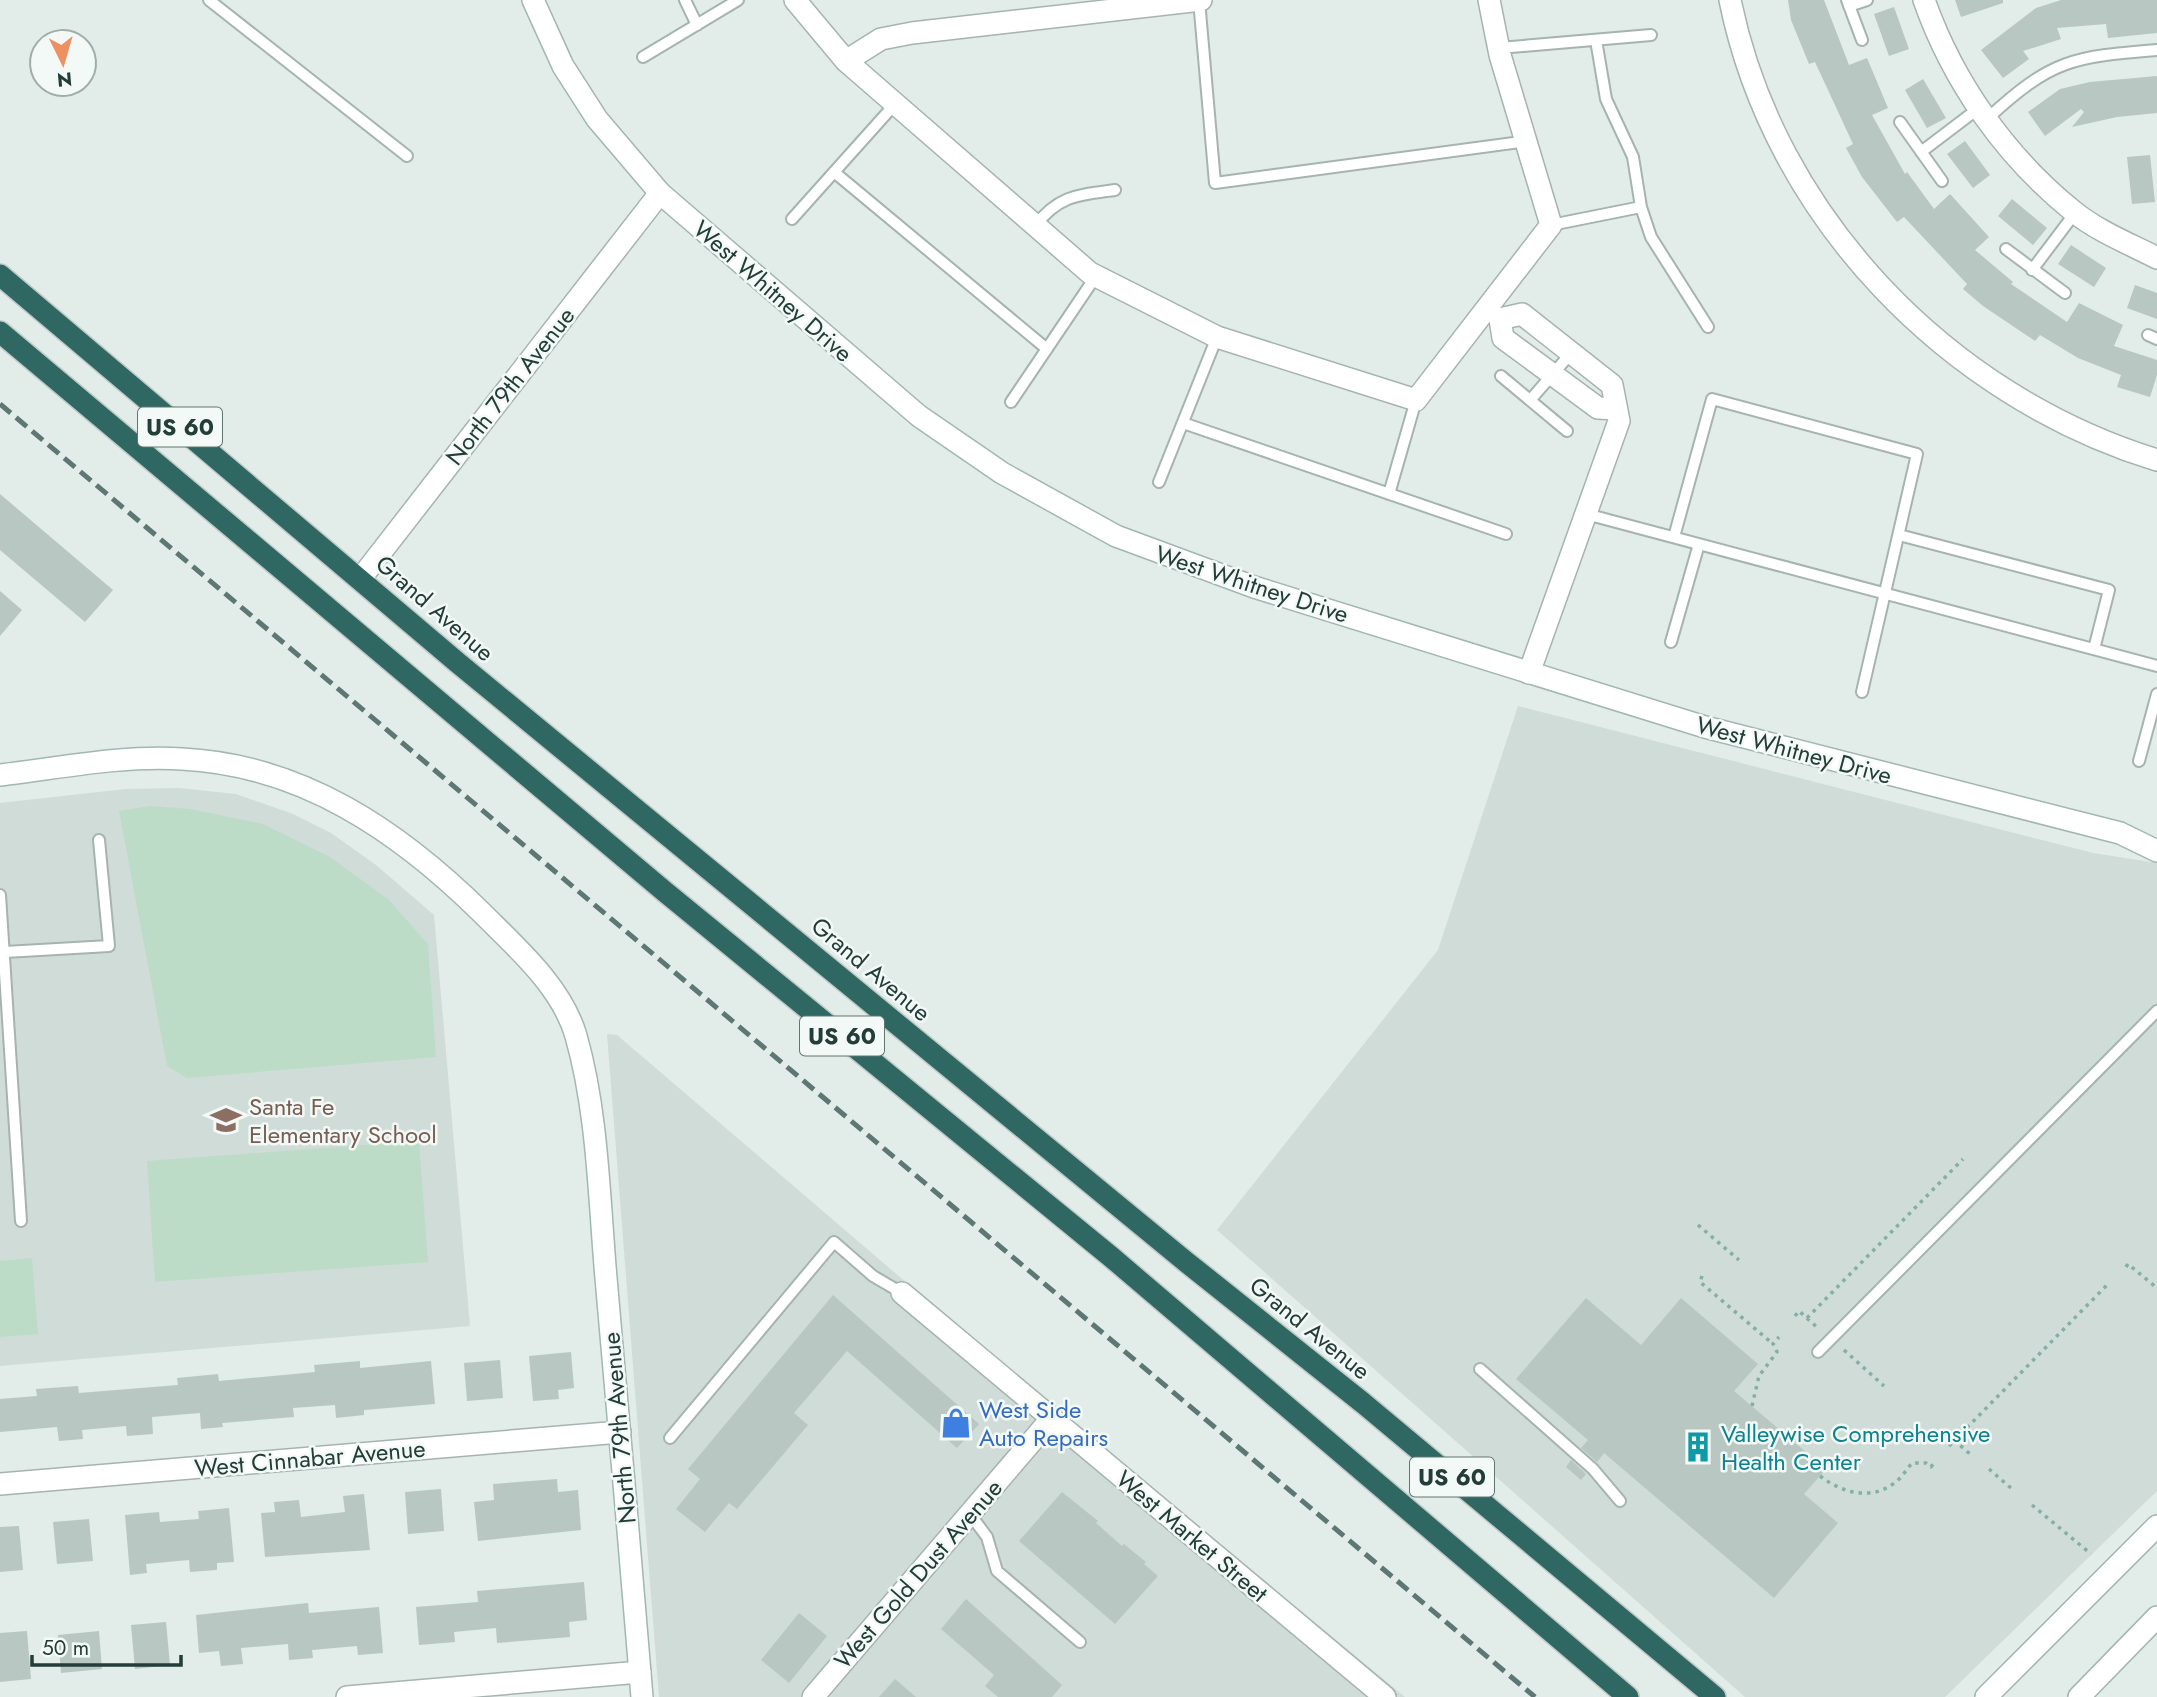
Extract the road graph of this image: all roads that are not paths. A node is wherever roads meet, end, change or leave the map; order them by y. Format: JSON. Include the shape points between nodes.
{"nodes":[{"id":1,"x":209,"y":0,"type":"edge"},
{"id":2,"x":533,"y":0,"type":"edge"},
{"id":3,"x":685,"y":0,"type":"edge"},
{"id":4,"x":738,"y":0,"type":"edge"},
{"id":5,"x":795,"y":0,"type":"edge"},
{"id":6,"x":1200,"y":0,"type":"edge"},
{"id":7,"x":1489,"y":0,"type":"edge"},
{"id":8,"x":1730,"y":0,"type":"edge"},
{"id":9,"x":1867,"y":0,"type":"edge"},
{"id":10,"x":1924,"y":0,"type":"edge"},
{"id":11,"x":1848,"y":3,"type":"edge"},
{"id":12,"x":697,"y":25,"type":"junction"},
{"id":13,"x":1651,"y":35,"type":"dead end"},
{"id":14,"x":1596,"y":40,"type":"junction"},
{"id":15,"x":1862,"y":40,"type":"dead end"},
{"id":16,"x":1499,"y":48,"type":"junction"},
{"id":17,"x":2157,"y":50,"type":"edge"},
{"id":18,"x":643,"y":57,"type":"dead end"},
{"id":19,"x":846,"y":61,"type":"junction"},
{"id":20,"x":895,"y":104,"type":"junction"},
{"id":21,"x":1983,"y":113,"type":"junction"},
{"id":22,"x":1900,"y":122,"type":"dead end"},
{"id":23,"x":1528,"y":141,"type":"junction"},
{"id":24,"x":1921,"y":152,"type":"junction"},
{"id":25,"x":407,"y":156,"type":"dead end"},
{"id":26,"x":834,"y":172,"type":"junction"},
{"id":27,"x":1942,"y":181,"type":"dead end"},
{"id":28,"x":1115,"y":190,"type":"dead end"},
{"id":29,"x":660,"y":194,"type":"junction"},
{"id":30,"x":1641,"y":207,"type":"junction"},
{"id":31,"x":2075,"y":213,"type":"junction"},
{"id":32,"x":792,"y":219,"type":"dead end"},
{"id":33,"x":1551,"y":225,"type":"junction"},
{"id":34,"x":1035,"y":226,"type":"junction"},
{"id":35,"x":2006,"y":248,"type":"dead end"},
{"id":36,"x":2157,"y":258,"type":"edge"},
{"id":37,"x":2032,"y":270,"type":"junction"},
{"id":38,"x":0,"y":275,"type":"edge"},
{"id":39,"x":1096,"y":276,"type":"junction"},
{"id":40,"x":2065,"y":293,"type":"dead end"},
{"id":41,"x":1494,"y":314,"type":"junction"},
{"id":42,"x":1708,"y":327,"type":"dead end"},
{"id":43,"x":0,"y":332,"type":"edge"},
{"id":44,"x":1217,"y":337,"type":"junction"},
{"id":45,"x":1047,"y":349,"type":"junction"},
{"id":46,"x":1572,"y":352,"type":"junction"},
{"id":47,"x":1552,"y":374,"type":"junction"},
{"id":48,"x":1501,"y":376,"type":"dead end"},
{"id":49,"x":1532,"y":398,"type":"junction"},
{"id":50,"x":1416,"y":400,"type":"junction"},
{"id":51,"x":1011,"y":402,"type":"dead end"},
{"id":52,"x":1616,"y":409,"type":"junction"},
{"id":53,"x":1183,"y":423,"type":"junction"},
{"id":54,"x":1567,"y":431,"type":"dead end"},
{"id":55,"x":2157,"y":460,"type":"edge"},
{"id":56,"x":1159,"y":482,"type":"dead end"},
{"id":57,"x":1389,"y":494,"type":"junction"},
{"id":58,"x":1586,"y":514,"type":"junction"},
{"id":59,"x":1506,"y":534,"type":"dead end"},
{"id":60,"x":1899,"y":535,"type":"junction"},
{"id":61,"x":1674,"y":537,"type":"junction"},
{"id":62,"x":1699,"y":544,"type":"junction"},
{"id":63,"x":360,"y":578,"type":"junction"},
{"id":64,"x":1886,"y":592,"type":"junction"},
{"id":65,"x":1671,"y":642,"type":"dead end"},
{"id":66,"x":2094,"y":649,"type":"junction"},
{"id":67,"x":2157,"y":666,"type":"edge"},
{"id":68,"x":1529,"y":673,"type":"junction"},
{"id":69,"x":1862,"y":692,"type":"dead end"},
{"id":70,"x":2157,"y":694,"type":"edge"},
{"id":71,"x":2139,"y":761,"type":"dead end"},
{"id":72,"x":0,"y":775,"type":"edge"},
{"id":73,"x":2157,"y":832,"type":"edge"},
{"id":74,"x":2120,"y":833,"type":"junction"},
{"id":75,"x":99,"y":840,"type":"dead end"},
{"id":76,"x":2157,"y":851,"type":"edge"},
{"id":77,"x":0,"y":895,"type":"edge"},
{"id":78,"x":5,"y":952,"type":"junction"},
{"id":79,"x":2157,"y":1011,"type":"edge"},
{"id":80,"x":21,"y":1221,"type":"dead end"},
{"id":81,"x":902,"y":1293,"type":"joint"},
{"id":82,"x":1818,"y":1352,"type":"dead end"},
{"id":83,"x":1480,"y":1369,"type":"dead end"},
{"id":84,"x":1051,"y":1419,"type":"junction"},
{"id":85,"x":620,"y":1432,"type":"junction"},
{"id":86,"x":670,"y":1438,"type":"dead end"},
{"id":87,"x":0,"y":1483,"type":"edge"},
{"id":88,"x":1620,"y":1501,"type":"dead end"},
{"id":89,"x":970,"y":1514,"type":"junction"},
{"id":90,"x":2157,"y":1526,"type":"edge"},
{"id":91,"x":2157,"y":1617,"type":"edge"},
{"id":92,"x":1080,"y":1642,"type":"dead end"},
{"id":93,"x":639,"y":1672,"type":"junction"},
{"id":94,"x":346,"y":1697,"type":"edge"},
{"id":95,"x":642,"y":1697,"type":"edge"},
{"id":96,"x":813,"y":1697,"type":"edge"},
{"id":97,"x":1385,"y":1697,"type":"edge"},
{"id":98,"x":1628,"y":1697,"type":"edge"},
{"id":99,"x":1715,"y":1697,"type":"edge"},
{"id":100,"x":1986,"y":1697,"type":"edge"},
{"id":101,"x":2079,"y":1697,"type":"edge"}],
"edges":[{"from":1,"to":25,"type":"lane"},
{"from":2,"to":29,"type":"street","name":"West Whitney Drive","via":[[551,43],[597,118]]},
{"from":3,"to":12,"type":"lane"},
{"from":4,"to":12,"type":"lane"},
{"from":5,"to":19,"type":"street"},
{"from":6,"to":19,"type":"street","via":[[912,33],[881,39]]},
{"from":6,"to":23,"type":"lane","via":[[1215,183]]},
{"from":7,"to":16,"type":"street"},
{"from":8,"to":55,"type":"street","via":[[1753,81],[1818,211],[1891,298],[1928,334],[1998,384],[2073,429]]},
{"from":9,"to":11,"type":"lane"},
{"from":10,"to":21,"type":"street","via":[[1944,52]]},
{"from":11,"to":15,"type":"lane"},
{"from":12,"to":18,"type":"lane"},
{"from":13,"to":14,"type":"lane"},
{"from":14,"to":16,"type":"lane"},
{"from":14,"to":30,"type":"lane","via":[[1606,99],[1633,156]]},
{"from":16,"to":23,"type":"street"},
{"from":17,"to":21,"type":"lane","via":[[2070,60],[2045,71]]},
{"from":19,"to":20,"type":"street"},
{"from":20,"to":26,"type":"lane"},
{"from":20,"to":34,"type":"street"},
{"from":21,"to":24,"type":"lane"},
{"from":21,"to":31,"type":"street","via":[[2012,151]]},
{"from":22,"to":24,"type":"lane"},
{"from":23,"to":33,"type":"street"},
{"from":24,"to":27,"type":"lane"},
{"from":26,"to":32,"type":"lane"},
{"from":26,"to":45,"type":"lane"},
{"from":28,"to":34,"type":"lane","via":[[1071,197],[1049,208]]},
{"from":29,"to":63,"type":"street","name":"North 79th Avenue"},
{"from":29,"to":68,"type":"street","name":"West Whitney Drive","via":[[919,416],[1039,496],[1116,536],[1202,570]]},
{"from":30,"to":33,"type":"lane"},
{"from":30,"to":42,"type":"lane","via":[[1651,237]]},
{"from":31,"to":36,"type":"street"},
{"from":31,"to":37,"type":"lane"},
{"from":33,"to":41,"type":"street"},
{"from":34,"to":39,"type":"street"},
{"from":35,"to":37,"type":"lane"},
{"from":37,"to":40,"type":"lane"},
{"from":38,"to":63,"type":"highway","name":"Grand Avenue","number":"US 60"},
{"from":39,"to":44,"type":"street"},
{"from":39,"to":45,"type":"lane"},
{"from":41,"to":46,"type":"street","via":[[1522,314]]},
{"from":41,"to":47,"type":"street","via":[[1503,338]]},
{"from":41,"to":50,"type":"street"},
{"from":43,"to":98,"type":"highway","number":"US 60","via":[[664,891],[1110,1256]]},
{"from":44,"to":50,"type":"street"},
{"from":44,"to":53,"type":"lane"},
{"from":45,"to":51,"type":"lane"},
{"from":46,"to":47,"type":"lane"},
{"from":46,"to":52,"type":"street","via":[[1612,385]]},
{"from":47,"to":49,"type":"lane"},
{"from":47,"to":52,"type":"street","via":[[1598,408]]},
{"from":48,"to":49,"type":"lane"},
{"from":49,"to":54,"type":"lane"},
{"from":50,"to":57,"type":"lane"},
{"from":52,"to":58,"type":"street","via":[[1619,421]]},
{"from":53,"to":56,"type":"lane"},
{"from":53,"to":57,"type":"lane"},
{"from":57,"to":59,"type":"lane"},
{"from":58,"to":61,"type":"lane"},
{"from":58,"to":68,"type":"street"},
{"from":60,"to":61,"type":"lane","via":[[1917,454],[1712,398]]},
{"from":60,"to":64,"type":"lane"},
{"from":60,"to":66,"type":"lane","via":[[2109,590]]},
{"from":61,"to":62,"type":"lane"},
{"from":62,"to":64,"type":"lane"},
{"from":62,"to":65,"type":"lane"},
{"from":63,"to":99,"type":"highway","name":"Grand Avenue","number":"US 60"},
{"from":64,"to":66,"type":"lane"},
{"from":64,"to":69,"type":"lane"},
{"from":66,"to":67,"type":"lane"},
{"from":68,"to":74,"type":"street","name":"West Whitney Drive","via":[[1705,727]]},
{"from":70,"to":71,"type":"lane"},
{"from":72,"to":85,"type":"street","name":"North 79th Avenue","via":[[123,760],[183,759],[250,769],[320,792],[377,825],[476,908],[536,970],[560,1001],[575,1034],[596,1159]]},
{"from":73,"to":74,"type":"street","name":"West Whitney Drive"},
{"from":74,"to":76,"type":"street","name":"West Whitney Drive"},
{"from":75,"to":78,"type":"lane","via":[[109,946]]},
{"from":77,"to":78,"type":"lane"},
{"from":78,"to":80,"type":"lane"},
{"from":79,"to":82,"type":"lane"},
{"from":81,"to":84,"type":"street","name":"West Market Street"},
{"from":81,"to":86,"type":"lane","via":[[873,1276],[834,1242]]},
{"from":83,"to":88,"type":"lane","via":[[1593,1469]]},
{"from":84,"to":89,"type":"street","name":"West Gold Dust Avenue"},
{"from":84,"to":97,"type":"street","name":"West Market Street"},
{"from":85,"to":87,"type":"street","name":"West Cinnabar Avenue"},
{"from":85,"to":93,"type":"street","name":"North 79th Avenue"},
{"from":89,"to":92,"type":"lane","via":[[987,1537],[997,1571]]},
{"from":89,"to":96,"type":"street","name":"West Gold Dust Avenue"},
{"from":90,"to":100,"type":"street"},
{"from":91,"to":101,"type":"street"},
{"from":93,"to":94,"type":"street"},
{"from":93,"to":95,"type":"street","name":"North 79th Avenue"}]}
